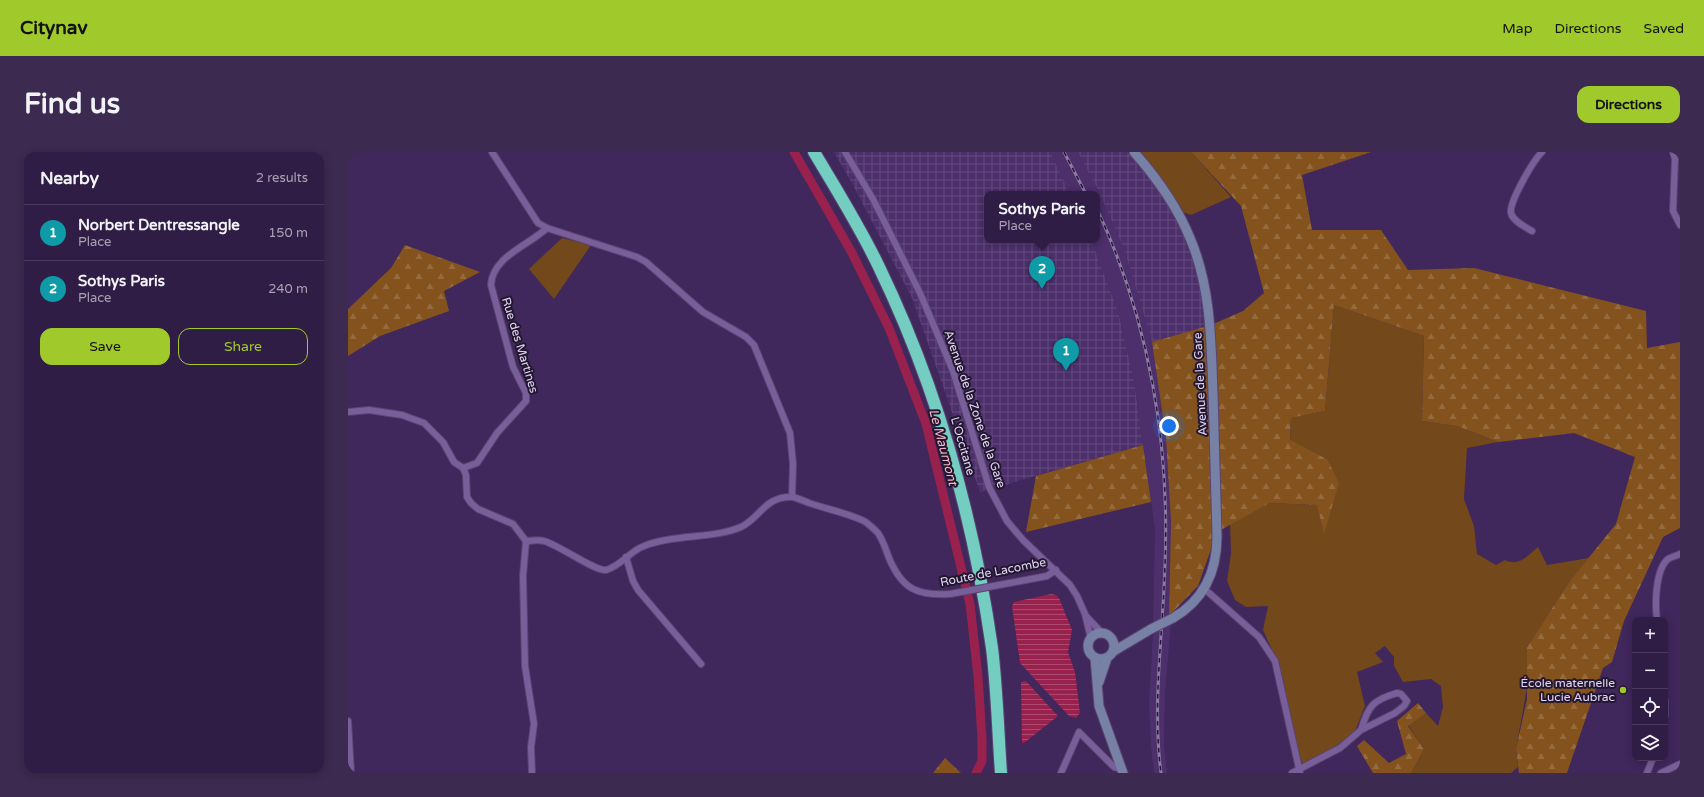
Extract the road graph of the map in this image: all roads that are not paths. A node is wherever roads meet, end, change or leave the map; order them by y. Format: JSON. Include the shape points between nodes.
{"nodes":[{"id":1,"x":492,"y":152,"type":"edge"},
{"id":2,"x":814,"y":152,"type":"edge"},
{"id":3,"x":823,"y":152,"type":"edge"},
{"id":4,"x":845,"y":152,"type":"edge"},
{"id":5,"x":1134,"y":152,"type":"edge"},
{"id":6,"x":1542,"y":152,"type":"edge"},
{"id":7,"x":1673,"y":152,"type":"edge"},
{"id":8,"x":1680,"y":225,"type":"edge"},
{"id":9,"x":547,"y":228,"type":"junction"},
{"id":10,"x":1532,"y":231,"type":"dead end"},
{"id":11,"x":348,"y":412,"type":"edge"},
{"id":12,"x":463,"y":468,"type":"junction"},
{"id":13,"x":792,"y":497,"type":"junction"},
{"id":14,"x":526,"y":541,"type":"junction"},
{"id":15,"x":1680,"y":554,"type":"edge"},
{"id":16,"x":626,"y":557,"type":"junction"},
{"id":17,"x":1056,"y":570,"type":"junction"},
{"id":18,"x":1203,"y":590,"type":"junction"},
{"id":19,"x":1085,"y":614,"type":"junction"},
{"id":20,"x":1657,"y":617,"type":"edge"},
{"id":21,"x":1102,"y":633,"type":"junction"},
{"id":22,"x":1134,"y":638,"type":"junction"},
{"id":23,"x":1091,"y":639,"type":"junction"},
{"id":24,"x":1113,"y":639,"type":"junction"},
{"id":25,"x":1114,"y":651,"type":"junction"},
{"id":26,"x":1095,"y":658,"type":"junction"},
{"id":27,"x":1107,"y":658,"type":"junction"},
{"id":28,"x":701,"y":664,"type":"dead end"},
{"id":29,"x":1098,"y":686,"type":"junction"},
{"id":30,"x":348,"y":721,"type":"edge"},
{"id":31,"x":1360,"y":730,"type":"junction"},
{"id":32,"x":1651,"y":761,"type":"edge"},
{"id":33,"x":1680,"y":764,"type":"edge"},
{"id":34,"x":1123,"y":771,"type":"edge"},
{"id":35,"x":1300,"y":771,"type":"edge"},
{"id":36,"x":351,"y":773,"type":"edge"},
{"id":37,"x":532,"y":773,"type":"edge"},
{"id":38,"x":1001,"y":773,"type":"edge"},
{"id":39,"x":1008,"y":773,"type":"edge"},
{"id":40,"x":1061,"y":773,"type":"edge"},
{"id":41,"x":1292,"y":773,"type":"edge"},
{"id":42,"x":1647,"y":773,"type":"edge"},
{"id":43,"x":1661,"y":773,"type":"edge"}],
"edges":[{"from":1,"to":9,"type":"street","via":[[529,212],[538,223]]},
{"from":2,"to":38,"type":"highway","name":"L'Occitane","via":[[853,218],[898,309],[926,379],[953,461],[969,522],[992,649]]},
{"from":3,"to":39,"type":"highway","name":"L'Occitane","via":[[854,203],[904,304],[934,377],[956,443],[979,533],[994,613]]},
{"from":4,"to":17,"type":"street","name":"Avenue de la Zone de la Gare","via":[[873,199],[920,293],[953,372],[989,487],[1007,521],[1023,540]]},
{"from":5,"to":18,"type":"street","name":"Avenue de la Gare","via":[[1156,177],[1172,202],[1190,237],[1205,288],[1210,337],[1217,549],[1213,572]]},
{"from":6,"to":10,"type":"street","via":[[1512,205],[1511,214]]},
{"from":7,"to":8,"type":"street","via":[[1673,211]]},
{"from":9,"to":12,"type":"street","name":"Rue des Martines","via":[[502,261],[491,275],[491,285],[511,360],[526,393],[526,401],[497,433],[477,463]]},
{"from":9,"to":13,"type":"street","via":[[646,262],[703,312],[746,337],[754,345],[790,433],[793,464]]},
{"from":11,"to":12,"type":"street","via":[[369,410],[417,419],[443,442],[454,462]]},
{"from":12,"to":14,"type":"street","via":[[466,475],[467,497],[471,503],[478,509],[513,524]]},
{"from":13,"to":16,"type":"street","via":[[764,506],[743,526],[663,540],[644,546]]},
{"from":13,"to":17,"type":"street","name":"Route de Lacombe","bridge":true,"via":[[864,522],[878,534],[894,569],[904,582],[916,591],[926,594],[950,594],[1010,583],[1047,576]]},
{"from":14,"to":16,"type":"street","via":[[544,541],[577,556],[598,570],[614,567]]},
{"from":14,"to":37,"type":"street","via":[[523,576],[525,658],[534,724],[530,747]]},
{"from":15,"to":20,"type":"street","via":[[1668,560],[1661,571],[1657,589]]},
{"from":16,"to":28,"type":"street","via":[[638,590]]},
{"from":17,"to":19,"type":"street","name":"Avenue de la Zone de la Gare","via":[[1077,596]]},
{"from":18,"to":22,"type":"street","name":"Avenue de la Gare","bridge":true,"via":[[1193,603],[1173,618]]},
{"from":18,"to":35,"type":"street","via":[[1259,637],[1275,660]]},
{"from":19,"to":21,"type":"street","name":"Avenue de la Zone de la Gare"},
{"from":19,"to":23,"type":"street","name":"Avenue de la Zone de la Gare"},
{"from":21,"to":23,"type":"street"},
{"from":21,"to":24,"type":"street"},
{"from":22,"to":24,"type":"street"},
{"from":22,"to":25,"type":"street","name":"Avenue de la Gare"},
{"from":23,"to":26,"type":"street","via":[[1089,651]]},
{"from":24,"to":25,"type":"street"},
{"from":25,"to":27,"type":"street"},
{"from":26,"to":27,"type":"street"},
{"from":26,"to":29,"type":"street"},
{"from":27,"to":29,"type":"street"},
{"from":29,"to":34,"type":"street","via":[[1103,718]]},
{"from":30,"to":36,"type":"street"},
{"from":31,"to":31,"type":"street","via":[[1400,710],[1407,702],[1405,698],[1397,693],[1373,702]]},
{"from":31,"to":35,"type":"street","via":[[1340,748]]},
{"from":32,"to":42,"type":"street"},
{"from":33,"to":43,"type":"street"},
{"from":34,"to":40,"type":"street","via":[[1114,767],[1079,732]]},
{"from":35,"to":41,"type":"street"}]}
